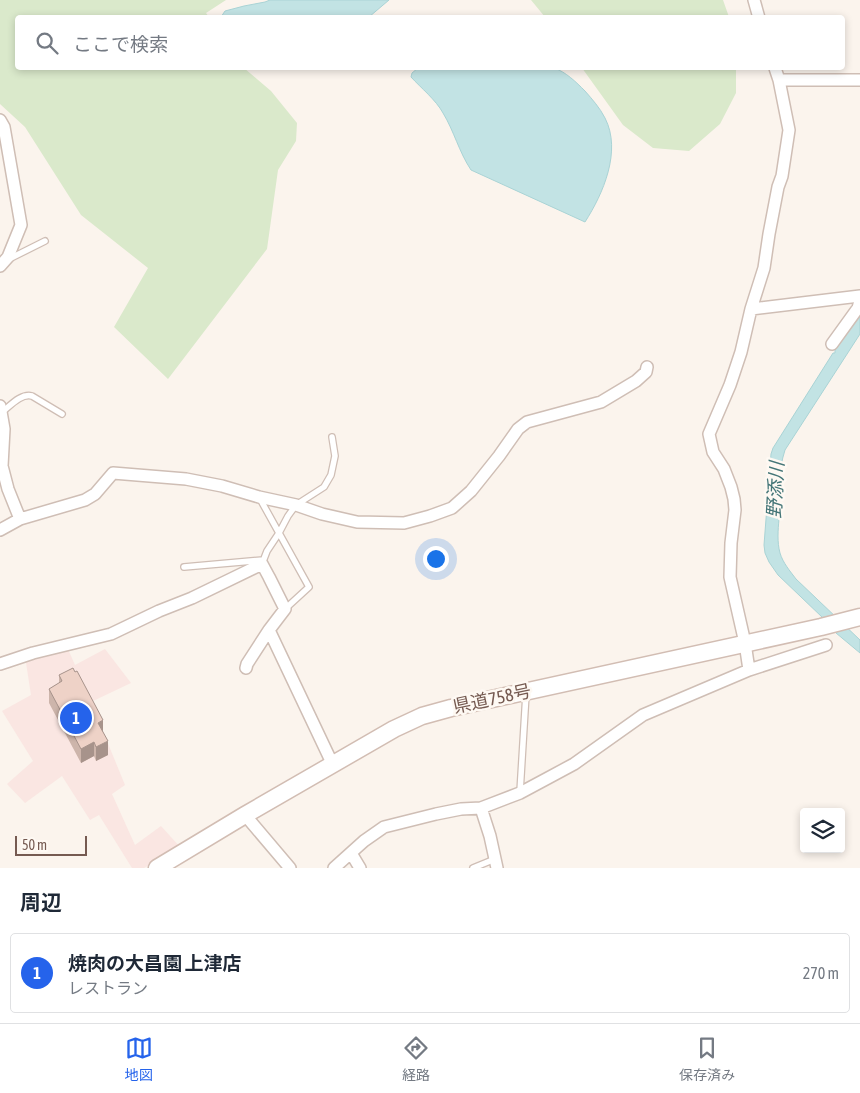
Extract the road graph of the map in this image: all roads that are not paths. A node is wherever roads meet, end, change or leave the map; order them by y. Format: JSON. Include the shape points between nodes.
{"nodes":[{"id":1,"x":754,"y":0,"type":"edge"},
{"id":2,"x":758,"y":15,"type":"edge"},
{"id":3,"x":776,"y":70,"type":"edge"},
{"id":4,"x":779,"y":80,"type":"junction"},
{"id":5,"x":860,"y":80,"type":"edge"},
{"id":6,"x":0,"y":120,"type":"edge"},
{"id":7,"x":45,"y":241,"type":"dead end"},
{"id":8,"x":2,"y":264,"type":"edge"},
{"id":9,"x":860,"y":296,"type":"edge"},
{"id":10,"x":860,"y":301,"type":"edge"},
{"id":11,"x":751,"y":309,"type":"junction"},
{"id":12,"x":832,"y":344,"type":"dead end"},
{"id":13,"x":647,"y":367,"type":"dead end"},
{"id":14,"x":1,"y":410,"type":"edge"},
{"id":15,"x":62,"y":414,"type":"dead end"},
{"id":16,"x":332,"y":437,"type":"dead end"},
{"id":17,"x":259,"y":496,"type":"junction"},
{"id":18,"x":296,"y":505,"type":"junction"},
{"id":19,"x":20,"y":519,"type":"junction"},
{"id":20,"x":0,"y":530,"type":"edge"},
{"id":21,"x":279,"y":533,"type":"junction"},
{"id":22,"x":262,"y":562,"type":"junction"},
{"id":23,"x":184,"y":567,"type":"dead end"},
{"id":24,"x":285,"y":609,"type":"junction"},
{"id":25,"x":854,"y":618,"type":"edge"},
{"id":26,"x":269,"y":630,"type":"junction"},
{"id":27,"x":745,"y":643,"type":"junction"},
{"id":28,"x":826,"y":645,"type":"dead end"},
{"id":29,"x":0,"y":664,"type":"edge"},
{"id":30,"x":246,"y":668,"type":"dead end"},
{"id":31,"x":750,"y":670,"type":"junction"},
{"id":32,"x":526,"y":692,"type":"junction"},
{"id":33,"x":333,"y":765,"type":"junction"},
{"id":34,"x":520,"y":793,"type":"junction"},
{"id":35,"x":481,"y":808,"type":"junction"},
{"id":36,"x":245,"y":815,"type":"junction"},
{"id":37,"x":351,"y":853,"type":"junction"},
{"id":38,"x":496,"y":864,"type":"edge"},
{"id":39,"x":157,"y":868,"type":"edge"},
{"id":40,"x":290,"y":868,"type":"edge"},
{"id":41,"x":334,"y":868,"type":"edge"},
{"id":42,"x":360,"y":868,"type":"edge"},
{"id":43,"x":473,"y":868,"type":"edge"}],
"edges":[{"from":1,"to":2,"type":"street"},
{"from":3,"to":4,"type":"street"},
{"from":4,"to":5,"type":"street"},
{"from":4,"to":11,"type":"street","via":[[789,130],[764,268]]},
{"from":6,"to":8,"type":"street","via":[[4,127],[21,225]]},
{"from":7,"to":8,"type":"lane"},
{"from":9,"to":11,"type":"street"},
{"from":10,"to":12,"type":"street"},
{"from":11,"to":27,"type":"street","via":[[730,385],[709,434],[713,452],[724,470],[734,500],[730,577]]},
{"from":13,"to":18,"type":"street","via":[[636,381],[602,402],[527,422],[452,508],[404,523],[357,522]]},
{"from":14,"to":15,"type":"lane","via":[[27,395]]},
{"from":14,"to":19,"type":"street","via":[[4,429],[2,466]]},
{"from":16,"to":18,"type":"lane","via":[[335,456],[331,475],[324,487]]},
{"from":17,"to":18,"type":"street"},
{"from":17,"to":19,"type":"street","via":[[186,479],[113,473],[95,494],[85,500]]},
{"from":17,"to":21,"type":"lane"},
{"from":18,"to":21,"type":"lane"},
{"from":19,"to":20,"type":"street"},
{"from":21,"to":22,"type":"lane"},
{"from":21,"to":24,"type":"lane","via":[[309,587]]},
{"from":22,"to":23,"type":"lane"},
{"from":22,"to":24,"type":"street"},
{"from":22,"to":29,"type":"street","via":[[111,634]]},
{"from":24,"to":26,"type":"street"},
{"from":25,"to":27,"type":"main road","name":"県道758号"},
{"from":26,"to":30,"type":"street"},
{"from":26,"to":33,"type":"street"},
{"from":27,"to":31,"type":"street"},
{"from":27,"to":32,"type":"main road","name":"県道758号"},
{"from":28,"to":31,"type":"street"},
{"from":31,"to":34,"type":"street","via":[[643,714],[574,764]]},
{"from":32,"to":33,"type":"main road","name":"県道758号","via":[[422,716]]},
{"from":32,"to":34,"type":"lane"},
{"from":33,"to":36,"type":"main road","name":"県道758号"},
{"from":34,"to":35,"type":"street"},
{"from":35,"to":37,"type":"street","via":[[453,810],[384,827]]},
{"from":35,"to":38,"type":"street"},
{"from":36,"to":39,"type":"main road","name":"県道758号"},
{"from":36,"to":40,"type":"street"},
{"from":37,"to":41,"type":"street"},
{"from":37,"to":42,"type":"street"},
{"from":38,"to":43,"type":"lane"}]}
